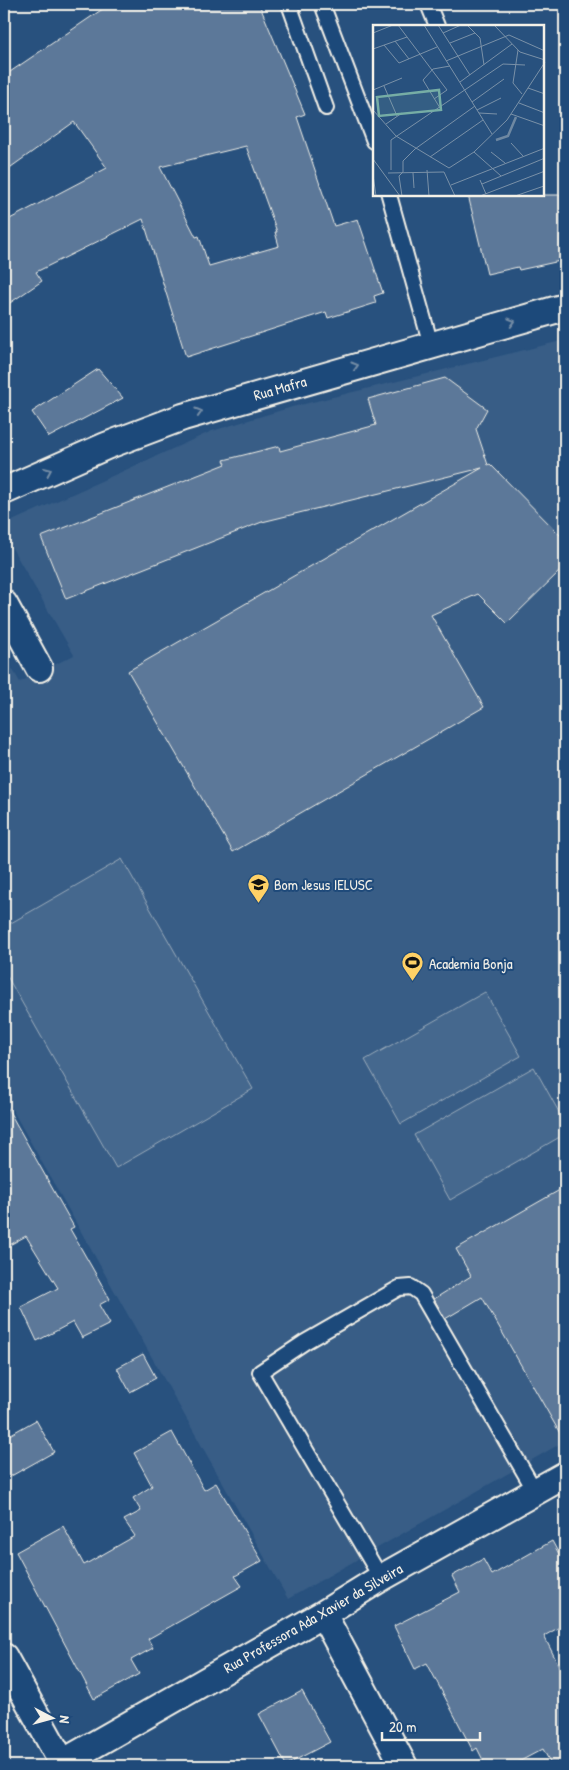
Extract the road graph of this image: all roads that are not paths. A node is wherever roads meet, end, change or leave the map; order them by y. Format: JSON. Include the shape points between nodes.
{"nodes":[{"id":1,"x":289,"y":4,"type":"edge"},
{"id":2,"x":322,"y":4,"type":"edge"},
{"id":3,"x":428,"y":4,"type":"edge"},
{"id":4,"x":437,"y":25,"type":"edge"},
{"id":5,"x":326,"y":108,"type":"dead end"},
{"id":6,"x":373,"y":138,"type":"edge"},
{"id":7,"x":389,"y":196,"type":"edge"},
{"id":8,"x":565,"y":307,"type":"edge"},
{"id":9,"x":431,"y":345,"type":"junction"},
{"id":10,"x":4,"y":491,"type":"edge"},
{"id":11,"x":4,"y":604,"type":"edge"},
{"id":12,"x":39,"y":668,"type":"dead end"},
{"id":13,"x":565,"y":1475,"type":"edge"},
{"id":14,"x":535,"y":1491,"type":"junction"},
{"id":15,"x":381,"y":1578,"type":"junction"},
{"id":16,"x":323,"y":1614,"type":"junction"},
{"id":17,"x":4,"y":1657,"type":"edge"},
{"id":18,"x":63,"y":1764,"type":"edge"},
{"id":19,"x":404,"y":1766,"type":"edge"}],
"edges":[{"from":1,"to":5,"type":"lane"},
{"from":2,"to":6,"type":"lane"},
{"from":3,"to":4,"type":"lane"},
{"from":7,"to":9,"type":"lane"},
{"from":9,"to":8,"type":"street","name":"Rua Mafra","one_way":true},
{"from":10,"to":9,"type":"street","name":"Rua Mafra","one_way":true,"via":[[106,446],[183,417]]},
{"from":11,"to":12,"type":"street"},
{"from":13,"to":14,"type":"street","name":"Rua Professora Ada Xavier da Silveira"},
{"from":14,"to":15,"type":"street","name":"Rua Professora Ada Xavier da Silveira"},
{"from":14,"to":15,"type":"lane","via":[[421,1294],[411,1287],[399,1288],[260,1372]]},
{"from":15,"to":16,"type":"street","name":"Rua Professora Ada Xavier da Silveira"},
{"from":16,"to":18,"type":"street","name":"Rua Professora Ada Xavier da Silveira"},
{"from":16,"to":19,"type":"street"},
{"from":17,"to":18,"type":"street"}]}
